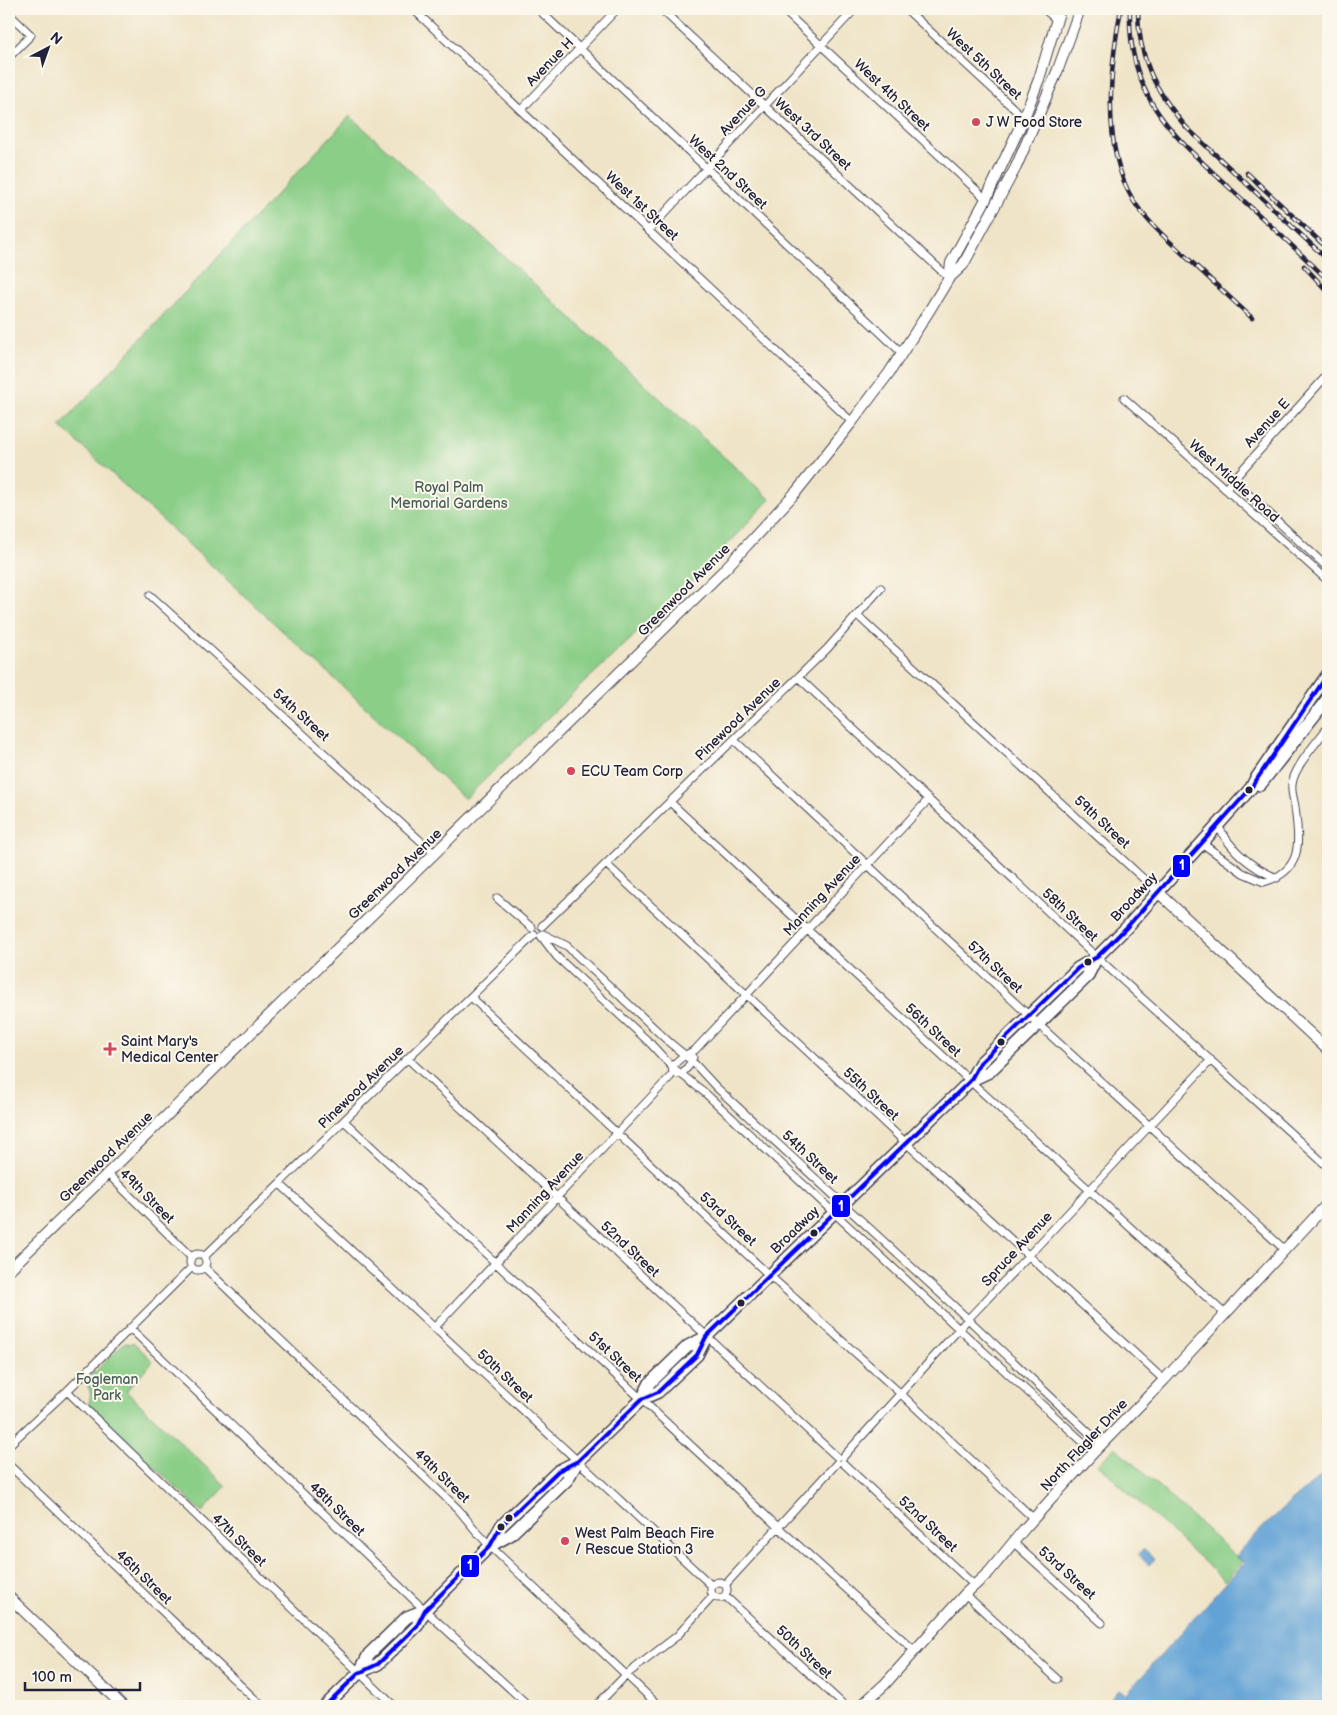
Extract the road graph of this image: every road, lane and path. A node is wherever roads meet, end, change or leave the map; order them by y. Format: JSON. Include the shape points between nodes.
{"nodes":[{"id":1,"x":413,"y":9,"type":"edge"},
{"id":2,"x":538,"y":9,"type":"edge"},
{"id":3,"x":617,"y":9,"type":"edge"},
{"id":4,"x":661,"y":9,"type":"edge"},
{"id":5,"x":782,"y":9,"type":"edge"},
{"id":6,"x":855,"y":9,"type":"edge"},
{"id":7,"x":906,"y":9,"type":"edge"},
{"id":8,"x":1044,"y":9,"type":"edge"},
{"id":9,"x":1060,"y":9,"type":"edge"},
{"id":10,"x":1080,"y":9,"type":"edge"},
{"id":11,"x":9,"y":14,"type":"edge"},
{"id":12,"x":1057,"y":20,"type":"junction"},
{"id":13,"x":821,"y":46,"type":"junction"},
{"id":14,"x":581,"y":49,"type":"junction"},
{"id":15,"x":9,"y":57,"type":"edge"},
{"id":16,"x":764,"y":105,"type":"junction"},
{"id":17,"x":521,"y":110,"type":"junction"},
{"id":18,"x":1024,"y":118,"type":"junction"},
{"id":19,"x":706,"y":169,"type":"junction"},
{"id":20,"x":986,"y":199,"type":"junction"},
{"id":21,"x":649,"y":230,"type":"junction"},
{"id":22,"x":949,"y":278,"type":"junction"},
{"id":23,"x":902,"y":353,"type":"junction"},
{"id":24,"x":1328,"y":374,"type":"edge"},
{"id":25,"x":1124,"y":398,"type":"dead end"},
{"id":26,"x":852,"y":422,"type":"junction"},
{"id":27,"x":1233,"y":480,"type":"junction"},
{"id":28,"x":1225,"y":489,"type":"junction"},
{"id":29,"x":1328,"y":568,"type":"edge"},
{"id":30,"x":1328,"y":581,"type":"edge"},
{"id":31,"x":882,"y":588,"type":"dead end"},
{"id":32,"x":150,"y":595,"type":"dead end"},
{"id":33,"x":857,"y":615,"type":"junction"},
{"id":34,"x":1328,"y":674,"type":"edge"},
{"id":35,"x":798,"y":678,"type":"junction"},
{"id":36,"x":1328,"y":698,"type":"edge"},
{"id":37,"x":1328,"y":727,"type":"edge"},
{"id":38,"x":734,"y":740,"type":"junction"},
{"id":39,"x":1251,"y":788,"type":"junction"},
{"id":40,"x":928,"y":799,"type":"junction"},
{"id":41,"x":670,"y":802,"type":"junction"},
{"id":42,"x":1218,"y":826,"type":"junction"},
{"id":43,"x":1203,"y":844,"type":"junction"},
{"id":44,"x":435,"y":854,"type":"junction"},
{"id":45,"x":868,"y":864,"type":"junction"},
{"id":46,"x":606,"y":865,"type":"junction"},
{"id":47,"x":1278,"y":878,"type":"junction"},
{"id":48,"x":1159,"y":893,"type":"junction"},
{"id":49,"x":497,"y":898,"type":"dead end"},
{"id":50,"x":808,"y":929,"type":"junction"},
{"id":51,"x":537,"y":933,"type":"junction"},
{"id":52,"x":1097,"y":958,"type":"junction"},
{"id":53,"x":746,"y":994,"type":"junction"},
{"id":54,"x":471,"y":997,"type":"junction"},
{"id":55,"x":1029,"y":1016,"type":"junction"},
{"id":56,"x":1038,"y":1024,"type":"junction"},
{"id":57,"x":1328,"y":1050,"type":"edge"},
{"id":58,"x":693,"y":1052,"type":"junction"},
{"id":59,"x":684,"y":1054,"type":"junction"},
{"id":60,"x":408,"y":1059,"type":"junction"},
{"id":61,"x":1210,"y":1060,"type":"junction"},
{"id":62,"x":692,"y":1061,"type":"junction"},
{"id":63,"x":672,"y":1070,"type":"junction"},
{"id":64,"x":681,"y":1074,"type":"junction"},
{"id":65,"x":970,"y":1081,"type":"junction"},
{"id":66,"x":344,"y":1122,"type":"junction"},
{"id":67,"x":1150,"y":1125,"type":"junction"},
{"id":68,"x":618,"y":1132,"type":"junction"},
{"id":69,"x":906,"y":1143,"type":"junction"},
{"id":70,"x":1328,"y":1167,"type":"edge"},
{"id":71,"x":107,"y":1173,"type":"junction"},
{"id":72,"x":280,"y":1184,"type":"junction"},
{"id":73,"x":1090,"y":1190,"type":"junction"},
{"id":74,"x":557,"y":1197,"type":"junction"},
{"id":75,"x":1328,"y":1203,"type":"edge"},
{"id":76,"x":843,"y":1204,"type":"junction"},
{"id":77,"x":834,"y":1213,"type":"junction"},
{"id":78,"x":1285,"y":1250,"type":"junction"},
{"id":79,"x":205,"y":1256,"type":"junction"},
{"id":80,"x":1029,"y":1256,"type":"junction"},
{"id":81,"x":191,"y":1257,"type":"junction"},
{"id":82,"x":495,"y":1263,"type":"junction"},
{"id":83,"x":192,"y":1267,"type":"junction"},
{"id":84,"x":204,"y":1267,"type":"junction"},
{"id":85,"x":9,"y":1270,"type":"edge"},
{"id":86,"x":769,"y":1275,"type":"junction"},
{"id":87,"x":1226,"y":1314,"type":"junction"},
{"id":88,"x":968,"y":1319,"type":"junction"},
{"id":89,"x":435,"y":1327,"type":"junction"},
{"id":90,"x":130,"y":1328,"type":"junction"},
{"id":91,"x":959,"y":1329,"type":"junction"},
{"id":92,"x":706,"y":1337,"type":"junction"},
{"id":93,"x":1164,"y":1380,"type":"junction"},
{"id":94,"x":67,"y":1391,"type":"junction"},
{"id":95,"x":901,"y":1394,"type":"junction"},
{"id":96,"x":642,"y":1399,"type":"junction"},
{"id":97,"x":9,"y":1445,"type":"edge"},
{"id":98,"x":1098,"y":1448,"type":"junction"},
{"id":99,"x":840,"y":1460,"type":"junction"},
{"id":100,"x":578,"y":1461,"type":"junction"},
{"id":101,"x":9,"y":1465,"type":"edge"},
{"id":102,"x":1034,"y":1519,"type":"junction"},
{"id":103,"x":778,"y":1527,"type":"junction"},
{"id":104,"x":1014,"y":1542,"type":"junction"},
{"id":105,"x":490,"y":1546,"type":"junction"},
{"id":106,"x":724,"y":1584,"type":"junction"},
{"id":107,"x":974,"y":1585,"type":"junction"},
{"id":108,"x":712,"y":1586,"type":"junction"},
{"id":109,"x":965,"y":1594,"type":"junction"},
{"id":110,"x":713,"y":1596,"type":"junction"},
{"id":111,"x":725,"y":1596,"type":"junction"},
{"id":112,"x":9,"y":1597,"type":"edge"},
{"id":113,"x":425,"y":1610,"type":"junction"},
{"id":114,"x":1102,"y":1623,"type":"dead end"},
{"id":115,"x":914,"y":1650,"type":"junction"},
{"id":116,"x":359,"y":1673,"type":"junction"},
{"id":117,"x":626,"y":1675,"type":"junction"},
{"id":118,"x":1057,"y":1679,"type":"dead end"},
{"id":119,"x":123,"y":1706,"type":"edge"},
{"id":120,"x":262,"y":1706,"type":"edge"},
{"id":121,"x":325,"y":1706,"type":"edge"},
{"id":122,"x":394,"y":1706,"type":"edge"},
{"id":123,"x":529,"y":1706,"type":"edge"},
{"id":124,"x":596,"y":1706,"type":"edge"},
{"id":125,"x":659,"y":1706,"type":"edge"},
{"id":126,"x":845,"y":1706,"type":"edge"},
{"id":127,"x":861,"y":1706,"type":"edge"}],
"edges":[{"from":1,"to":17,"type":"street","name":"West 1st Street"},
{"from":2,"to":14,"type":"street","name":"West 2nd Street"},
{"from":3,"to":14,"type":"street","name":"Avenue H"},
{"from":4,"to":16,"type":"street","name":"West 3rd Street"},
{"from":5,"to":13,"type":"street","name":"West 4th Street"},
{"from":6,"to":13,"type":"street","name":"Avenue G"},
{"from":7,"to":18,"type":"street","name":"West 5th Street"},
{"from":8,"to":12,"type":"street"},
{"from":9,"to":12,"type":"main road"},
{"from":10,"to":22,"type":"main road","via":[[1016,167],[962,265]]},
{"from":11,"to":15,"type":"street","via":[[31,35]]},
{"from":12,"to":18,"type":"main road"},
{"from":13,"to":16,"type":"street","name":"Avenue G"},
{"from":13,"to":20,"type":"street","name":"West 4th Street"},
{"from":14,"to":17,"type":"street","name":"Avenue H"},
{"from":14,"to":19,"type":"street","name":"West 2nd Street"},
{"from":16,"to":19,"type":"street","name":"Avenue G"},
{"from":16,"to":22,"type":"street","name":"West 3rd Street"},
{"from":17,"to":21,"type":"street","name":"West 1st Street"},
{"from":18,"to":20,"type":"main road"},
{"from":19,"to":21,"type":"street","name":"Avenue G"},
{"from":19,"to":23,"type":"street","name":"West 2nd Street"},
{"from":20,"to":22,"type":"main road","via":[[951,263]]},
{"from":21,"to":26,"type":"street","name":"West 1st Street"},
{"from":22,"to":23,"type":"main road","name":"Greenwood Avenue"},
{"from":23,"to":26,"type":"main road","name":"Greenwood Avenue"},
{"from":24,"to":27,"type":"street","name":"Avenue E"},
{"from":25,"to":28,"type":"street","name":"West Middle Road"},
{"from":26,"to":44,"type":"main road","name":"Greenwood Avenue","via":[[796,492],[724,570]]},
{"from":27,"to":28,"type":"street","name":"Avenue E"},
{"from":27,"to":29,"type":"street","name":"West Middle Road"},
{"from":28,"to":30,"type":"street","name":"West Middle Road"},
{"from":31,"to":33,"type":"street","name":"Pinewood Avenue"},
{"from":32,"to":44,"type":"street","name":"54th Street"},
{"from":33,"to":35,"type":"street","name":"Pinewood Avenue"},
{"from":33,"to":48,"type":"street","name":"59th Street"},
{"from":34,"to":39,"type":"main road","name":"Broadway"},
{"from":35,"to":38,"type":"street","name":"Pinewood Avenue"},
{"from":35,"to":40,"type":"street","name":"58th Street"},
{"from":36,"to":39,"type":"main road","name":"Broadway","via":[[1258,786]]},
{"from":37,"to":47,"type":"street","via":[[1297,770],[1292,784],[1298,844],[1296,858]]},
{"from":38,"to":41,"type":"street","name":"Pinewood Avenue"},
{"from":38,"to":45,"type":"street","name":"57th Street"},
{"from":39,"to":42,"type":"main road","name":"Broadway"},
{"from":40,"to":45,"type":"street","name":"Manning Avenue"},
{"from":40,"to":52,"type":"street","name":"58th Street"},
{"from":41,"to":46,"type":"street","name":"Pinewood Avenue"},
{"from":41,"to":50,"type":"street","name":"56th Street"},
{"from":42,"to":43,"type":"main road","name":"Broadway"},
{"from":42,"to":47,"type":"street","via":[[1242,856]]},
{"from":43,"to":47,"type":"street","via":[[1243,873],[1264,882]]},
{"from":43,"to":48,"type":"main road","name":"Broadway"},
{"from":44,"to":71,"type":"main road","name":"Greenwood Avenue"},
{"from":45,"to":50,"type":"street","name":"Manning Avenue"},
{"from":45,"to":55,"type":"street","name":"57th Street"},
{"from":46,"to":51,"type":"street","name":"Pinewood Avenue"},
{"from":46,"to":53,"type":"street","name":"55th Street"},
{"from":48,"to":52,"type":"main road","name":"Broadway"},
{"from":48,"to":57,"type":"main road","name":"59th Street"},
{"from":49,"to":51,"type":"street","name":"54th Street"},
{"from":50,"to":53,"type":"street","name":"Manning Avenue"},
{"from":50,"to":65,"type":"street","name":"56th Street"},
{"from":51,"to":54,"type":"street","name":"Pinewood Avenue"},
{"from":51,"to":59,"type":"street","name":"54th Street","via":[[567,946]]},
{"from":51,"to":63,"type":"street","name":"54th Street","via":[[557,957],[650,1043]]},
{"from":52,"to":55,"type":"main road","name":"Broadway","via":[[1078,968]]},
{"from":52,"to":56,"type":"main road","name":"Broadway","via":[[1087,976]]},
{"from":52,"to":61,"type":"street","name":"58th Street"},
{"from":53,"to":58,"type":"street","name":"Manning Avenue"},
{"from":53,"to":69,"type":"street","name":"55th Street"},
{"from":54,"to":60,"type":"street","name":"Pinewood Avenue"},
{"from":54,"to":68,"type":"street","name":"53rd Street"},
{"from":55,"to":56,"type":"street","name":"57th Street"},
{"from":55,"to":65,"type":"main road","name":"Broadway","via":[[980,1063]]},
{"from":56,"to":65,"type":"main road","name":"Broadway","via":[[989,1072]]},
{"from":56,"to":67,"type":"street","name":"57th Street"},
{"from":58,"to":59,"type":"street"},
{"from":58,"to":62,"type":"street"},
{"from":59,"to":62,"type":"street","name":"54th Street"},
{"from":59,"to":63,"type":"street","name":"Manning Avenue"},
{"from":60,"to":66,"type":"street","name":"Pinewood Avenue"},
{"from":60,"to":74,"type":"street","name":"52nd Street"},
{"from":61,"to":67,"type":"street","name":"Spruce Avenue"},
{"from":61,"to":70,"type":"street","name":"58th Street"},
{"from":62,"to":64,"type":"street"},
{"from":62,"to":76,"type":"street","name":"54th Street"},
{"from":63,"to":64,"type":"street"},
{"from":63,"to":68,"type":"street","name":"Manning Avenue"},
{"from":64,"to":77,"type":"street","name":"54th Street"},
{"from":65,"to":69,"type":"main road","name":"Broadway"},
{"from":65,"to":73,"type":"street","name":"56th Street"},
{"from":66,"to":72,"type":"street","name":"Pinewood Avenue"},
{"from":66,"to":82,"type":"street","name":"51st Street"},
{"from":67,"to":73,"type":"street","name":"Spruce Avenue"},
{"from":67,"to":78,"type":"street","name":"57th Street"},
{"from":68,"to":74,"type":"street","name":"Manning Avenue"},
{"from":68,"to":86,"type":"street","name":"53rd Street"},
{"from":69,"to":76,"type":"main road","name":"Broadway"},
{"from":69,"to":80,"type":"street","name":"55th Street"},
{"from":71,"to":81,"type":"street","name":"49th Street"},
{"from":71,"to":85,"type":"main road","name":"Greenwood Avenue"},
{"from":72,"to":79,"type":"street","name":"Pinewood Avenue"},
{"from":72,"to":89,"type":"street","name":"50th Street"},
{"from":73,"to":80,"type":"street","name":"Spruce Avenue"},
{"from":73,"to":87,"type":"street","name":"56th Street"},
{"from":74,"to":82,"type":"street","name":"Manning Avenue"},
{"from":74,"to":92,"type":"street","name":"52nd Street"},
{"from":75,"to":78,"type":"main road","name":"North Flagler Drive"},
{"from":76,"to":77,"type":"main road","name":"Broadway"},
{"from":76,"to":88,"type":"street","name":"54th Street"},
{"from":77,"to":86,"type":"main road","name":"Broadway"},
{"from":77,"to":91,"type":"street","name":"54th Street"},
{"from":78,"to":87,"type":"main road","name":"North Flagler Drive"},
{"from":79,"to":81,"type":"street","via":[[198,1253]]},
{"from":79,"to":84,"type":"street"},
{"from":80,"to":88,"type":"street","name":"Spruce Avenue"},
{"from":80,"to":93,"type":"street","name":"55th Street"},
{"from":81,"to":83,"type":"street"},
{"from":82,"to":89,"type":"street","name":"Manning Avenue"},
{"from":82,"to":96,"type":"street","name":"51st Street"},
{"from":83,"to":84,"type":"street","via":[[197,1270]]},
{"from":83,"to":90,"type":"street"},
{"from":84,"to":105,"type":"street","name":"49th Street","via":[[458,1509]]},
{"from":86,"to":92,"type":"main road","name":"Broadway"},
{"from":86,"to":95,"type":"street","name":"53rd Street"},
{"from":87,"to":93,"type":"main road","name":"North Flagler Drive"},
{"from":88,"to":91,"type":"street","name":"Spruce Avenue"},
{"from":88,"to":98,"type":"street","name":"54th Street"},
{"from":89,"to":100,"type":"street","name":"50th Street"},
{"from":90,"to":94,"type":"street"},
{"from":90,"to":113,"type":"street","name":"48th Street"},
{"from":91,"to":95,"type":"street","name":"Spruce Avenue"},
{"from":91,"to":98,"type":"street","name":"54th Street"},
{"from":92,"to":96,"type":"main road","name":"Broadway","via":[[688,1346],[650,1383]]},
{"from":92,"to":99,"type":"street","name":"52nd Street"},
{"from":93,"to":98,"type":"main road","name":"North Flagler Drive"},
{"from":94,"to":97,"type":"street"},
{"from":94,"to":116,"type":"street","name":"47th Street"},
{"from":95,"to":99,"type":"street","name":"Spruce Avenue"},
{"from":95,"to":102,"type":"street","name":"53rd Street"},
{"from":96,"to":100,"type":"main road","name":"Broadway"},
{"from":96,"to":103,"type":"street","name":"51st Street"},
{"from":98,"to":102,"type":"main road","name":"North Flagler Drive"},
{"from":99,"to":103,"type":"street","name":"Spruce Avenue"},
{"from":99,"to":107,"type":"street","name":"52nd Street"},
{"from":100,"to":105,"type":"main road","name":"Broadway","via":[[567,1480],[553,1494],[510,1535]]},
{"from":100,"to":108,"type":"street","name":"50th Street"},
{"from":101,"to":120,"type":"street","name":"46th Street"},
{"from":102,"to":104,"type":"main road","name":"North Flagler Drive"},
{"from":103,"to":106,"type":"street","name":"Spruce Avenue"},
{"from":103,"to":115,"type":"street","name":"51st Street"},
{"from":104,"to":107,"type":"main road","name":"North Flagler Drive"},
{"from":104,"to":114,"type":"street","name":"53rd Street"},
{"from":105,"to":113,"type":"main road","name":"Broadway"},
{"from":105,"to":117,"type":"street","name":"49th Street"},
{"from":106,"to":108,"type":"street","via":[[718,1582]]},
{"from":106,"to":111,"type":"street"},
{"from":107,"to":109,"type":"main road","name":"North Flagler Drive"},
{"from":108,"to":110,"type":"street"},
{"from":109,"to":115,"type":"main road","name":"North Flagler Drive"},
{"from":109,"to":118,"type":"street"},
{"from":110,"to":111,"type":"street","via":[[718,1599]]},
{"from":110,"to":117,"type":"street","via":[[678,1636]]},
{"from":111,"to":126,"type":"street","name":"50th Street"},
{"from":112,"to":119,"type":"main road"},
{"from":113,"to":116,"type":"main road","name":"Broadway","via":[[407,1617],[368,1654]]},
{"from":113,"to":123,"type":"street","name":"48th Street"},
{"from":115,"to":127,"type":"main road","name":"North Flagler Drive"},
{"from":116,"to":121,"type":"main road","name":"Broadway"},
{"from":116,"to":122,"type":"street","name":"47th Street"},
{"from":117,"to":124,"type":"street"},
{"from":117,"to":125,"type":"street","name":"49th Street"}]}
